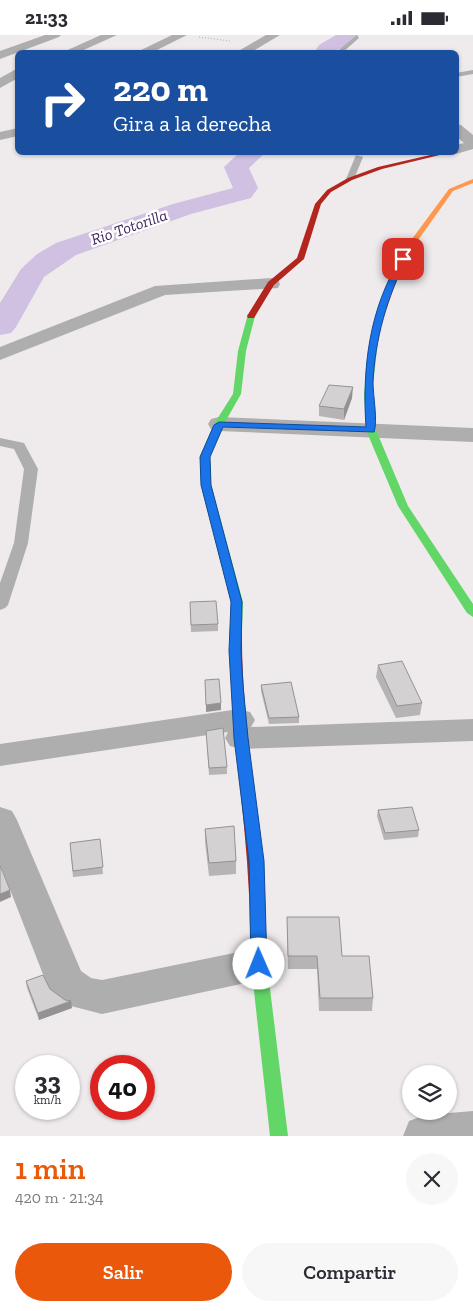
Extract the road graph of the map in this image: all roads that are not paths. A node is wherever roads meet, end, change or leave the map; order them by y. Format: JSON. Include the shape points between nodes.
{"nodes":[{"id":1,"x":55,"y":35,"type":"edge"},
{"id":2,"x":111,"y":35,"type":"edge"},
{"id":3,"x":181,"y":35,"type":"edge"},
{"id":4,"x":274,"y":35,"type":"edge"},
{"id":5,"x":357,"y":37,"type":"dead end"},
{"id":6,"x":74,"y":50,"type":"edge"},
{"id":7,"x":147,"y":50,"type":"edge"},
{"id":8,"x":246,"y":50,"type":"edge"},
{"id":9,"x":342,"y":50,"type":"edge"},
{"id":10,"x":0,"y":55,"type":"edge"},
{"id":11,"x":473,"y":72,"type":"edge"},
{"id":12,"x":15,"y":74,"type":"edge"},
{"id":13,"x":459,"y":74,"type":"edge"},
{"id":14,"x":0,"y":83,"type":"edge"},
{"id":15,"x":15,"y":86,"type":"edge"},
{"id":16,"x":0,"y":89,"type":"edge"},
{"id":17,"x":459,"y":125,"type":"edge"},
{"id":18,"x":15,"y":132,"type":"edge"},
{"id":19,"x":0,"y":136,"type":"edge"},
{"id":20,"x":459,"y":149,"type":"edge"},
{"id":21,"x":435,"y":155,"type":"edge"},
{"id":22,"x":359,"y":157,"type":"dead end"},
{"id":23,"x":350,"y":179,"type":"junction"},
{"id":24,"x":472,"y":183,"type":"edge"},
{"id":25,"x":271,"y":284,"type":"junction"},
{"id":26,"x":0,"y":354,"type":"edge"},
{"id":27,"x":219,"y":425,"type":"junction"},
{"id":28,"x":371,"y":430,"type":"junction"},
{"id":29,"x":473,"y":435,"type":"edge"},
{"id":30,"x":0,"y":442,"type":"edge"},
{"id":31,"x":0,"y":605,"type":"edge"},
{"id":32,"x":473,"y":613,"type":"edge"},
{"id":33,"x":240,"y":729,"type":"junction"},
{"id":34,"x":473,"y":730,"type":"edge"},
{"id":35,"x":0,"y":755,"type":"edge"},
{"id":36,"x":0,"y":820,"type":"edge"},
{"id":37,"x":259,"y":964,"type":"junction"},
{"id":38,"x":473,"y":1132,"type":"edge"},
{"id":39,"x":279,"y":1136,"type":"edge"},
{"id":40,"x":426,"y":1136,"type":"edge"}],
"edges":[{"from":1,"to":10,"type":"street"},
{"from":2,"to":6,"type":"street"},
{"from":3,"to":7,"type":"street"},
{"from":4,"to":8,"type":"street"},
{"from":5,"to":9,"type":"lane"},
{"from":11,"to":13,"type":"lane"},
{"from":12,"to":14,"type":"street"},
{"from":15,"to":16,"type":"street"},
{"from":17,"to":20,"type":"street","via":[[472,142],[472,145]]},
{"from":18,"to":19,"type":"street"},
{"from":21,"to":23,"type":"street"},
{"from":22,"to":23,"type":"lane"},
{"from":23,"to":25,"type":"street","via":[[330,191],[318,204],[300,259]]},
{"from":24,"to":28,"type":"street","via":[[451,190],[394,276],[378,325],[370,365]]},
{"from":25,"to":26,"type":"street","via":[[162,290]]},
{"from":25,"to":27,"type":"street","via":[[250,318],[237,394]]},
{"from":27,"to":28,"type":"street"},
{"from":27,"to":33,"type":"street","via":[[205,457],[206,485],[237,602],[235,651]]},
{"from":28,"to":29,"type":"street"},
{"from":28,"to":32,"type":"street","via":[[403,506]]},
{"from":30,"to":31,"type":"lane","via":[[19,446],[31,469],[21,543]]},
{"from":33,"to":34,"type":"street"},
{"from":33,"to":35,"type":"street"},
{"from":33,"to":37,"type":"street","via":[[256,861]]},
{"from":36,"to":37,"type":"street","via":[[66,982],[81,993],[102,997]]},
{"from":37,"to":39,"type":"street"},
{"from":38,"to":40,"type":"street"}]}
